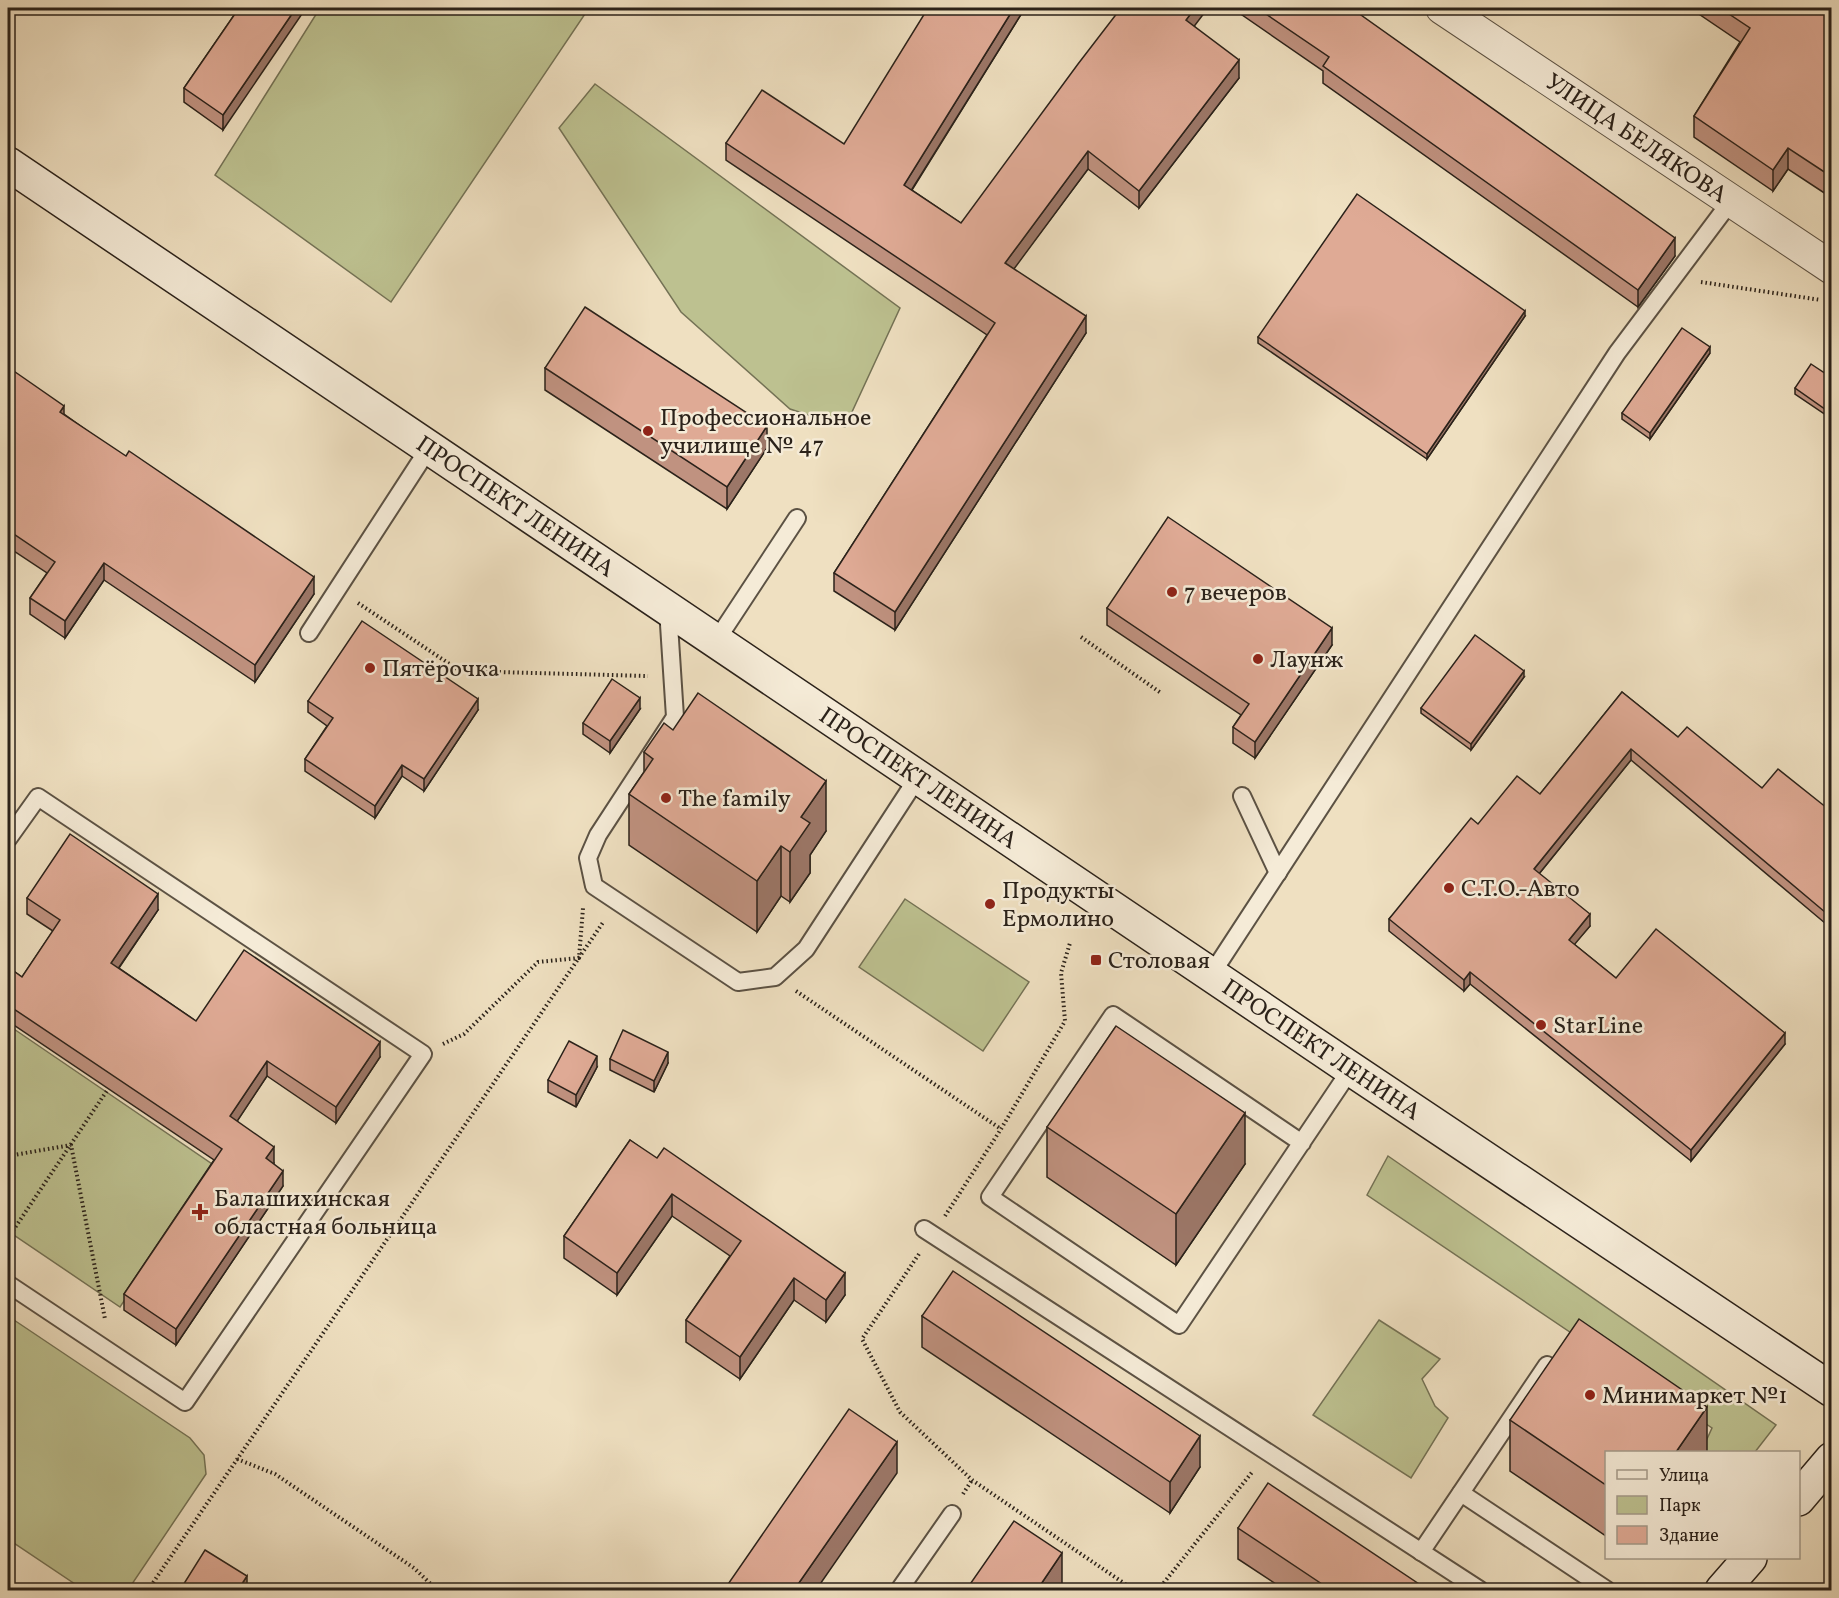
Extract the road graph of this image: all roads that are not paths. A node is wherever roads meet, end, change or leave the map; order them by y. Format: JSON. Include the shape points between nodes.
{"nodes":[{"id":1,"x":1442,"y":8,"type":"edge"},
{"id":2,"x":8,"y":164,"type":"edge"},
{"id":3,"x":1731,"y":201,"type":"junction"},
{"id":4,"x":1832,"y":268,"type":"edge"},
{"id":5,"x":429,"y":448,"type":"junction"},
{"id":6,"x":797,"y":518,"type":"dead end"},
{"id":7,"x":668,"y":609,"type":"junction"},
{"id":8,"x":309,"y":633,"type":"dead end"},
{"id":9,"x":716,"y":641,"type":"junction"},
{"id":10,"x":918,"y":777,"type":"junction"},
{"id":11,"x":1242,"y":796,"type":"dead end"},
{"id":12,"x":8,"y":839,"type":"edge"},
{"id":13,"x":1278,"y":873,"type":"junction"},
{"id":14,"x":1211,"y":975,"type":"junction"},
{"id":15,"x":1351,"y":1069,"type":"junction"},
{"id":16,"x":1302,"y":1143,"type":"junction"},
{"id":17,"x":928,"y":1232,"type":"road end"},
{"id":18,"x":8,"y":1284,"type":"edge"},
{"id":19,"x":1547,"y":1365,"type":"edge"},
{"id":20,"x":1832,"y":1390,"type":"edge"},
{"id":21,"x":1832,"y":1459,"type":"edge"},
{"id":22,"x":1461,"y":1493,"type":"junction"},
{"id":23,"x":1800,"y":1497,"type":"edge"},
{"id":24,"x":952,"y":1514,"type":"dead end"},
{"id":25,"x":1421,"y":1552,"type":"junction"},
{"id":26,"x":1748,"y":1559,"type":"edge"},
{"id":27,"x":899,"y":1590,"type":"edge"},
{"id":28,"x":1480,"y":1590,"type":"edge"},
{"id":29,"x":1607,"y":1590,"type":"edge"},
{"id":30,"x":1722,"y":1590,"type":"edge"}],
"edges":[{"from":1,"to":3,"type":"street","name":"УЛИЦА БЕЛЯКОВА"},
{"from":2,"to":5,"type":"main road","name":"ПРОСПЕКТ ЛЕНИНА"},
{"from":3,"to":4,"type":"street","name":"УЛИЦА БЕЛЯКОВА"},
{"from":3,"to":13,"type":"lane","via":[[1617,353]]},
{"from":5,"to":7,"type":"main road","name":"ПРОСПЕКТ ЛЕНИНА"},
{"from":5,"to":8,"type":"lane"},
{"from":6,"to":9,"type":"lane"},
{"from":7,"to":9,"type":"main road","name":"ПРОСПЕКТ ЛЕНИНА"},
{"from":7,"to":10,"type":"lane","via":[[675,717],[598,835],[588,858],[594,886],[738,982],[775,977],[806,949]]},
{"from":9,"to":10,"type":"main road","name":"ПРОСПЕКТ ЛЕНИНА"},
{"from":10,"to":14,"type":"main road","name":"ПРОСПЕКТ ЛЕНИНА"},
{"from":11,"to":13,"type":"lane"},
{"from":12,"to":18,"type":"lane","via":[[38,798],[423,1054],[185,1402]]},
{"from":13,"to":14,"type":"lane"},
{"from":14,"to":15,"type":"main road","name":"ПРОСПЕКТ ЛЕНИНА"},
{"from":15,"to":16,"type":"lane"},
{"from":15,"to":20,"type":"main road","name":"ПРОСПЕКТ ЛЕНИНА"},
{"from":16,"to":16,"type":"lane","via":[[1179,1325],[990,1197],[1113,1015]]},
{"from":17,"to":25,"type":"lane"},
{"from":19,"to":22,"type":"lane"},
{"from":21,"to":23,"type":"main road"},
{"from":22,"to":25,"type":"lane"},
{"from":22,"to":29,"type":"lane"},
{"from":24,"to":27,"type":"lane"},
{"from":25,"to":28,"type":"lane"},
{"from":26,"to":30,"type":"main road"}]}
